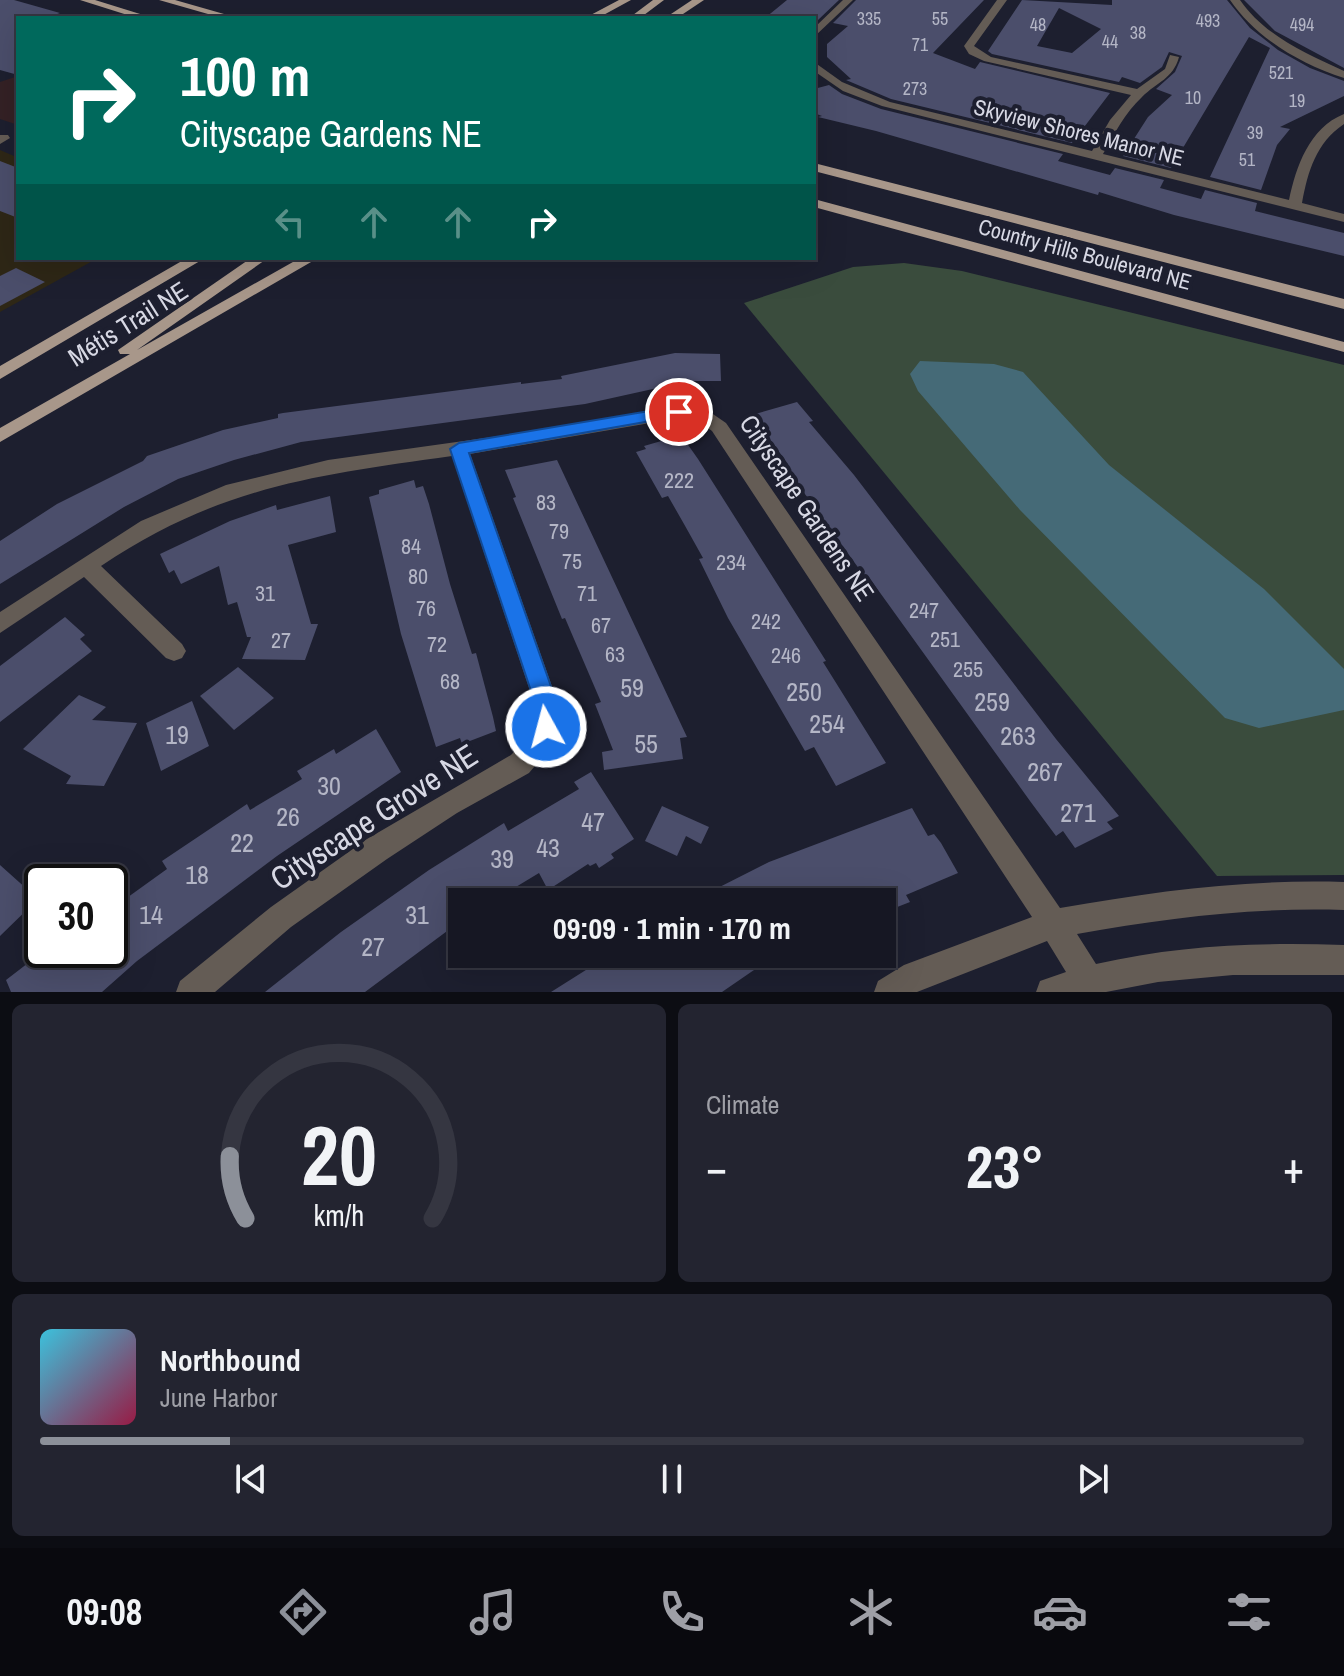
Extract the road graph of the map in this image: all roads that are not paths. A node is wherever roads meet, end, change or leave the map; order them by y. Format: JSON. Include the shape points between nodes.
{"nodes":[{"id":1,"x":85,"y":0,"type":"edge"},
{"id":2,"x":164,"y":0,"type":"edge"},
{"id":3,"x":626,"y":0,"type":"edge"},
{"id":4,"x":644,"y":0,"type":"edge"},
{"id":5,"x":659,"y":0,"type":"edge"},
{"id":6,"x":699,"y":0,"type":"edge"},
{"id":7,"x":717,"y":0,"type":"edge"},
{"id":8,"x":848,"y":0,"type":"edge"},
{"id":9,"x":1002,"y":0,"type":"edge"},
{"id":10,"x":1235,"y":0,"type":"edge"},
{"id":11,"x":141,"y":16,"type":"edge"},
{"id":12,"x":225,"y":16,"type":"edge"},
{"id":13,"x":594,"y":16,"type":"edge"},
{"id":14,"x":616,"y":16,"type":"edge"},
{"id":15,"x":637,"y":16,"type":"edge"},
{"id":16,"x":673,"y":16,"type":"edge"},
{"id":17,"x":694,"y":16,"type":"edge"},
{"id":18,"x":816,"y":32,"type":"edge"},
{"id":19,"x":1174,"y":57,"type":"dead end"},
{"id":20,"x":816,"y":67,"type":"edge"},
{"id":21,"x":1344,"y":75,"type":"edge"},
{"id":22,"x":1139,"y":93,"type":"junction"},
{"id":23,"x":1344,"y":118,"type":"edge"},
{"id":24,"x":1095,"y":157,"type":"junction"},
{"id":25,"x":816,"y":168,"type":"edge"},
{"id":26,"x":816,"y":179,"type":"edge"},
{"id":27,"x":816,"y":204,"type":"edge"},
{"id":28,"x":1295,"y":206,"type":"junction"},
{"id":29,"x":1344,"y":218,"type":"edge"},
{"id":30,"x":1115,"y":245,"type":"junction"},
{"id":31,"x":170,"y":260,"type":"edge"},
{"id":32,"x":195,"y":260,"type":"edge"},
{"id":33,"x":258,"y":260,"type":"edge"},
{"id":34,"x":280,"y":260,"type":"edge"},
{"id":35,"x":307,"y":260,"type":"edge"},
{"id":36,"x":1344,"y":304,"type":"edge"},
{"id":37,"x":1344,"y":347,"type":"edge"},
{"id":38,"x":0,"y":359,"type":"edge"},
{"id":39,"x":0,"y":373,"type":"edge"},
{"id":40,"x":0,"y":435,"type":"edge"},
{"id":41,"x":459,"y":449,"type":"junction"},
{"id":42,"x":86,"y":565,"type":"junction"},
{"id":43,"x":0,"y":624,"type":"edge"},
{"id":44,"x":174,"y":651,"type":"dead end"},
{"id":45,"x":1344,"y":896,"type":"edge"},
{"id":46,"x":1053,"y":924,"type":"junction"},
{"id":47,"x":1344,"y":960,"type":"edge"},
{"id":48,"x":1088,"y":979,"type":"junction"},
{"id":49,"x":191,"y":992,"type":"edge"},
{"id":50,"x":889,"y":992,"type":"edge"},
{"id":51,"x":1051,"y":992,"type":"edge"}],
"edges":[{"from":1,"to":11,"type":"main road"},
{"from":2,"to":12,"type":"main road"},
{"from":3,"to":13,"type":"main road"},
{"from":4,"to":14,"type":"main road"},
{"from":5,"to":15,"type":"main road"},
{"from":6,"to":16,"type":"main road"},
{"from":7,"to":17,"type":"main road"},
{"from":8,"to":18,"type":"street"},
{"from":9,"to":22,"type":"street","via":[[969,46],[973,52]]},
{"from":10,"to":21,"type":"street","via":[[1270,35]]},
{"from":19,"to":22,"type":"street","via":[[1170,71]]},
{"from":20,"to":24,"type":"street","name":"Skyview Shores Manor NE","via":[[840,86],[886,104]]},
{"from":22,"to":24,"type":"street"},
{"from":23,"to":28,"type":"street","via":[[1308,153]]},
{"from":24,"to":28,"type":"street","name":"Skyview Shores Manor NE"},
{"from":25,"to":30,"type":"main road","name":"Country Hills Boulevard NE"},
{"from":26,"to":30,"type":"main road"},
{"from":27,"to":37,"type":"main road","name":"Country Hills Boulevard NE"},
{"from":28,"to":29,"type":"street","name":"Skyview Shores Manor NE"},
{"from":30,"to":36,"type":"main road","name":"Country Hills Boulevard NE"},
{"from":31,"to":38,"type":"main road"},
{"from":32,"to":39,"type":"main road","name":"Métis Trail NE"},
{"from":33,"to":40,"type":"main road"},
{"from":34,"to":40,"type":"main road","name":"Métis Trail NE"},
{"from":35,"to":40,"type":"main road"},
{"from":41,"to":42,"type":"street","name":"Cityscape Gardens NE","via":[[343,464],[250,484],[200,502]]},
{"from":41,"to":46,"type":"street","name":"Cityscape Gardens NE","via":[[679,412],[713,421]]},
{"from":41,"to":49,"type":"street","name":"Cityscape Grove NE","via":[[549,712],[546,727],[520,764],[377,849],[281,917]]},
{"from":42,"to":43,"type":"street","name":"Cityscape Gardens NE"},
{"from":42,"to":44,"type":"street"},
{"from":45,"to":46,"type":"street","via":[[1281,894],[1170,903]]},
{"from":46,"to":48,"type":"street","name":"Cityscape Gardens NE"},
{"from":46,"to":50,"type":"street","via":[[915,976]]},
{"from":47,"to":48,"type":"street","via":[[1194,964]]},
{"from":48,"to":51,"type":"street"}]}
